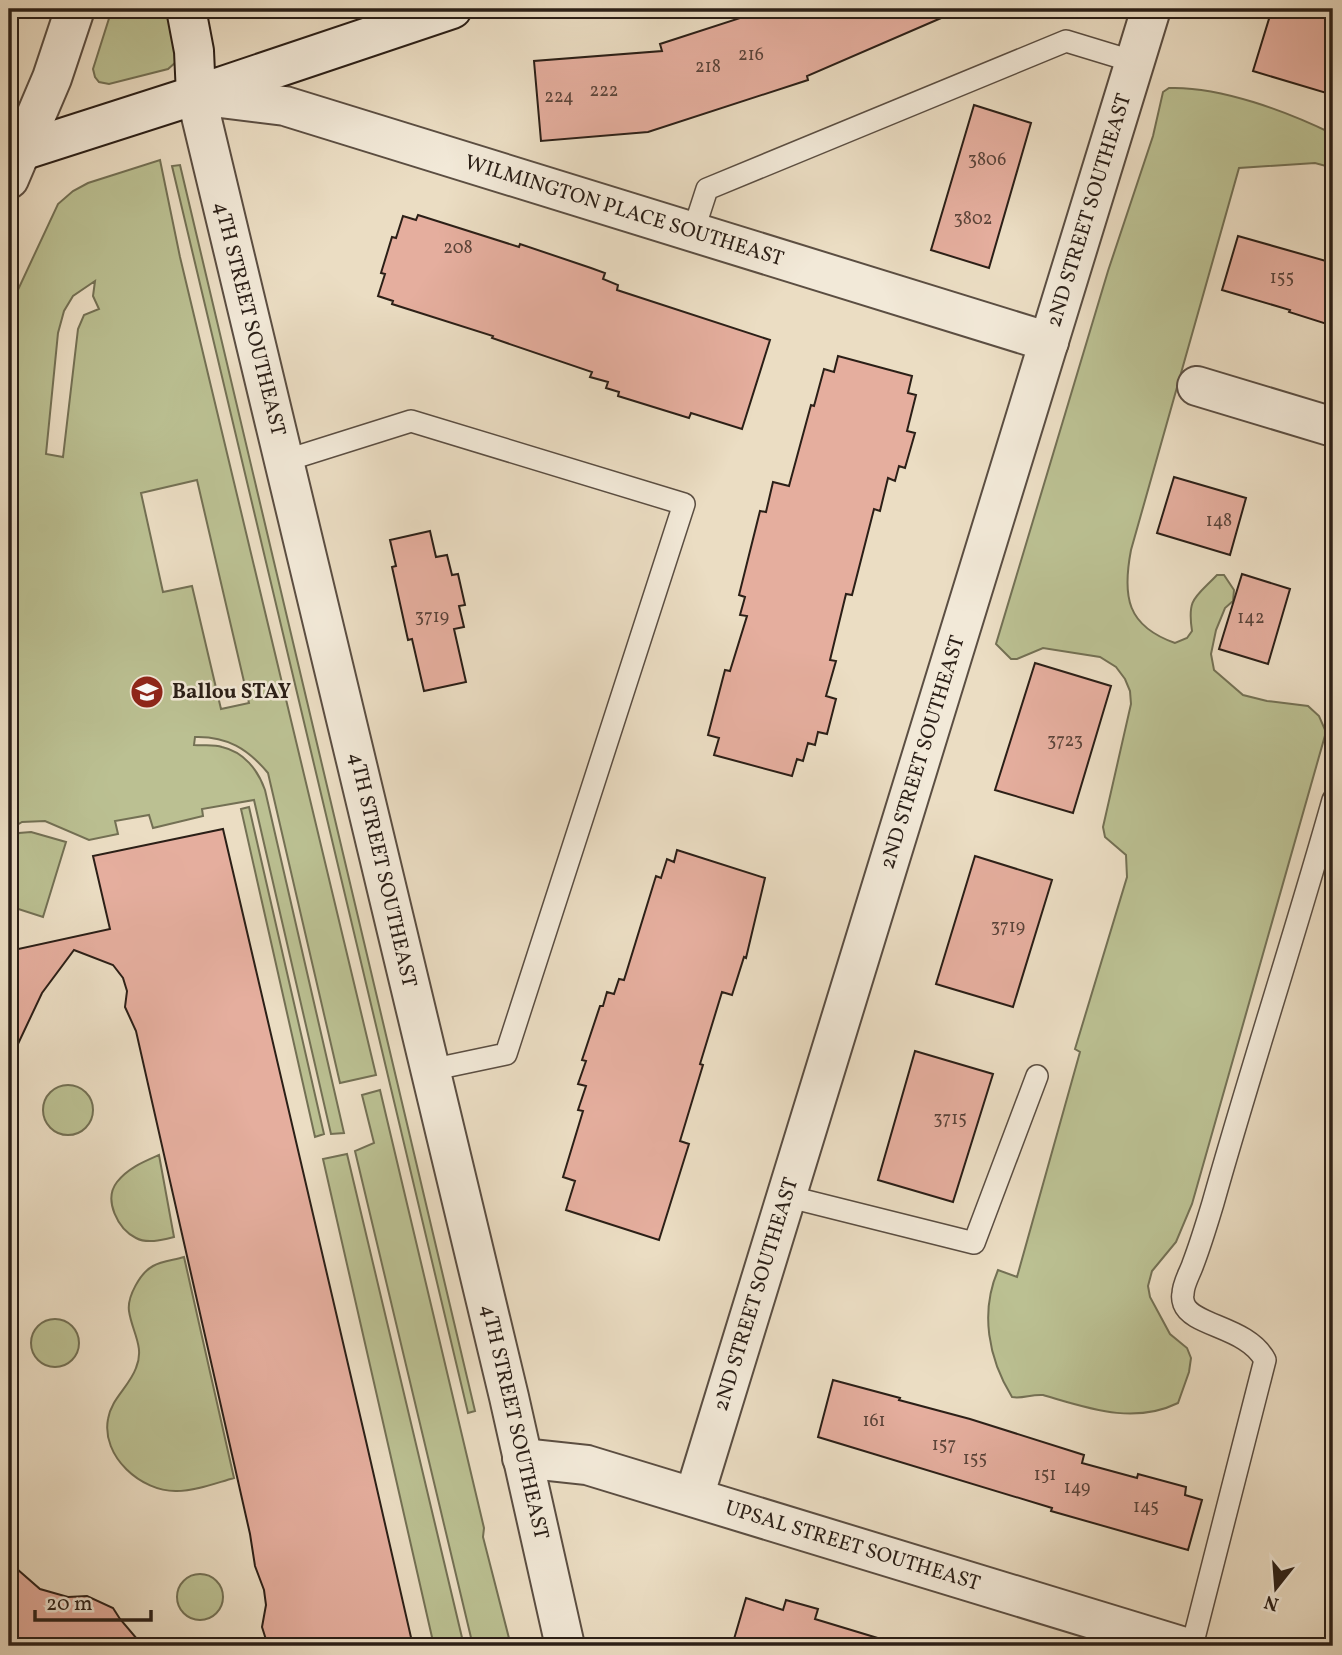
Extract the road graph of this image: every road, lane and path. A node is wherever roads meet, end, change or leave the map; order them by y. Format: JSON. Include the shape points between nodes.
{"nodes":[{"id":1,"x":75,"y":9,"type":"edge"},
{"id":2,"x":186,"y":9,"type":"edge"},
{"id":3,"x":452,"y":9,"type":"edge"},
{"id":4,"x":1152,"y":9,"type":"edge"},
{"id":5,"x":1135,"y":62,"type":"junction"},
{"id":6,"x":196,"y":95,"type":"junction"},
{"id":7,"x":13,"y":161,"type":"edge"},
{"id":8,"x":693,"y":232,"type":"junction"},
{"id":9,"x":1049,"y":342,"type":"junction"},
{"id":10,"x":1196,"y":386,"type":"dead end"},
{"id":11,"x":1333,"y":427,"type":"edge"},
{"id":12,"x":284,"y":461,"type":"junction"},
{"id":13,"x":1333,"y":800,"type":"edge"},
{"id":14,"x":430,"y":1070,"type":"junction"},
{"id":15,"x":1037,"y":1076,"type":"dead end"},
{"id":16,"x":786,"y":1196,"type":"junction"},
{"id":17,"x":522,"y":1458,"type":"junction"},
{"id":18,"x":694,"y":1497,"type":"junction"},
{"id":19,"x":565,"y":1646,"type":"edge"},
{"id":20,"x":1181,"y":1646,"type":"edge"},
{"id":21,"x":1192,"y":1646,"type":"edge"}],
"edges":[{"from":1,"to":7,"type":"street","via":[[52,79]]},
{"from":2,"to":6,"type":"street","name":"4TH STREET SOUTHEAST"},
{"from":3,"to":6,"type":"street"},
{"from":4,"to":5,"type":"street","name":"2ND STREET SOUTHEAST"},
{"from":5,"to":8,"type":"lane","via":[[1066,41],[707,189]]},
{"from":5,"to":9,"type":"street","name":"2ND STREET SOUTHEAST"},
{"from":6,"to":7,"type":"street"},
{"from":6,"to":8,"type":"street","name":"WILMINGTON PLACE SOUTHEAST","via":[[285,106]]},
{"from":6,"to":12,"type":"street","name":"4TH STREET SOUTHEAST"},
{"from":8,"to":9,"type":"street","name":"WILMINGTON PLACE SOUTHEAST"},
{"from":9,"to":16,"type":"street","name":"2ND STREET SOUTHEAST"},
{"from":10,"to":11,"type":"street"},
{"from":12,"to":14,"type":"street","name":"4TH STREET SOUTHEAST"},
{"from":12,"to":14,"type":"lane","via":[[411,421],[684,504],[506,1054]]},
{"from":13,"to":21,"type":"lane","via":[[1205,1232],[1182,1293],[1190,1312],[1240,1335],[1265,1360]]},
{"from":14,"to":17,"type":"street","name":"4TH STREET SOUTHEAST"},
{"from":15,"to":16,"type":"lane","via":[[974,1243]]},
{"from":16,"to":18,"type":"street","name":"2ND STREET SOUTHEAST"},
{"from":17,"to":18,"type":"street","name":"UPSAL STREET SOUTHEAST","via":[[587,1465]]},
{"from":17,"to":19,"type":"street","name":"4TH STREET SOUTHEAST"},
{"from":18,"to":20,"type":"street","name":"UPSAL STREET SOUTHEAST"}]}
